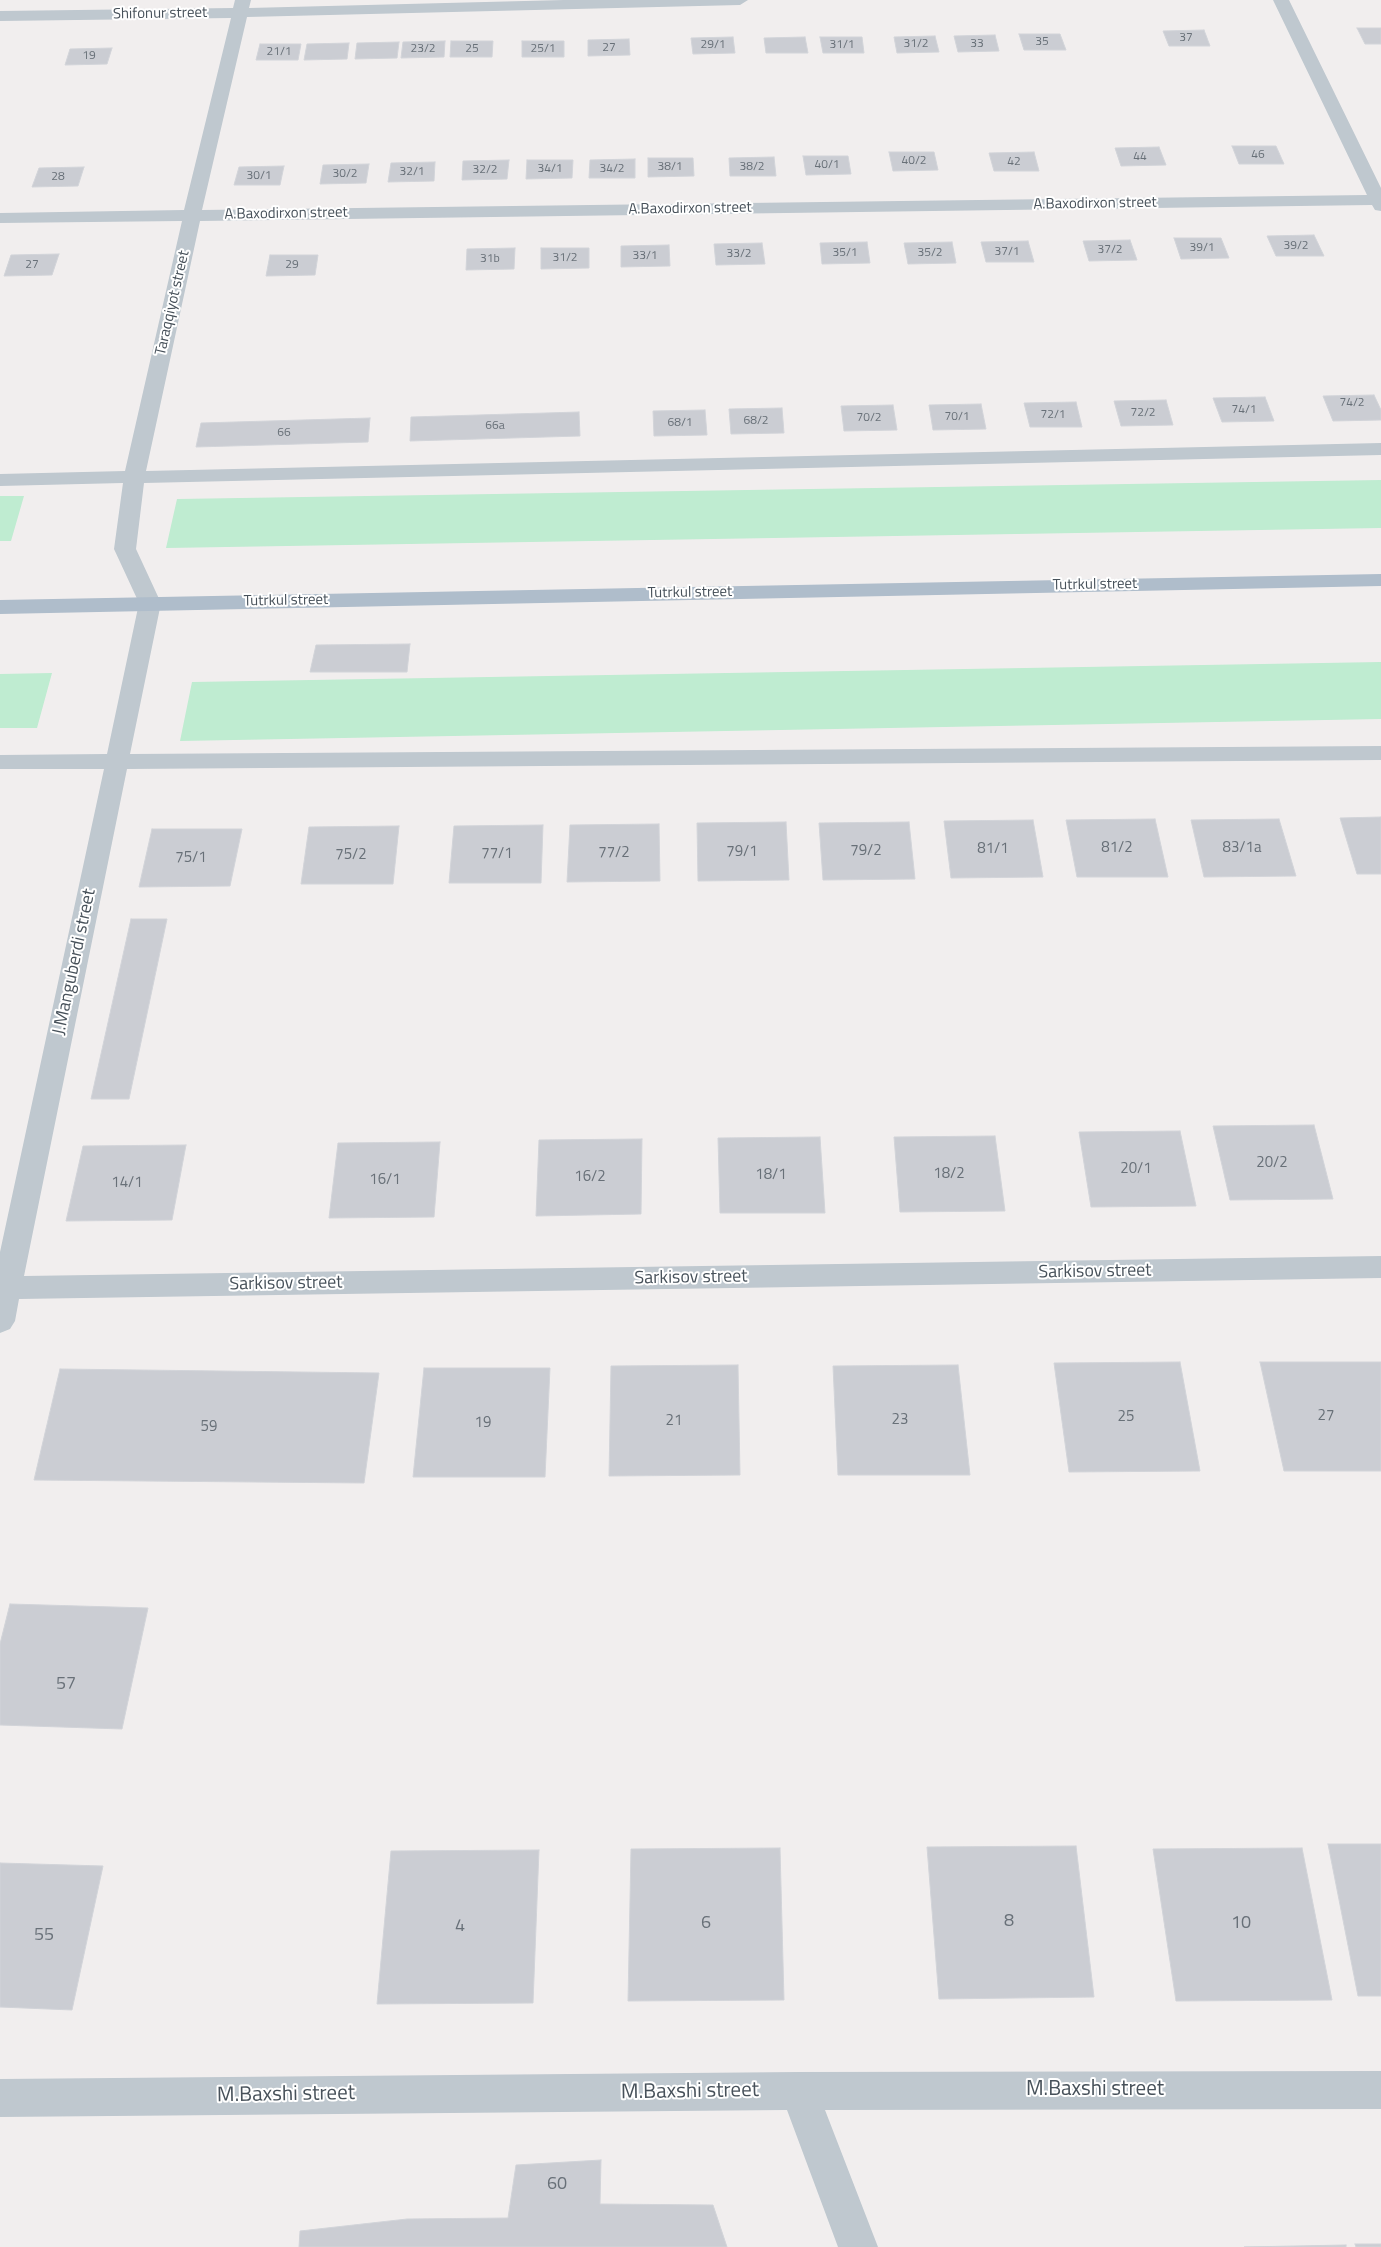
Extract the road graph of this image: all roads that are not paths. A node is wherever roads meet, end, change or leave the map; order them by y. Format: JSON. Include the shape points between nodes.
{"nodes":[{"id":1,"x":740,"y":0,"type":"edge"},
{"id":2,"x":1281,"y":0,"type":"edge"},
{"id":3,"x":242,"y":6,"type":"edge"},
{"id":4,"x":0,"y":16,"type":"edge"},
{"id":5,"x":1380,"y":202,"type":"edge"},
{"id":6,"x":192,"y":215,"type":"junction"},
{"id":7,"x":0,"y":218,"type":"edge"},
{"id":8,"x":1381,"y":449,"type":"edge"},
{"id":9,"x":134,"y":477,"type":"junction"},
{"id":10,"x":0,"y":480,"type":"edge"},
{"id":11,"x":1381,"y":580,"type":"edge"},
{"id":12,"x":150,"y":603,"type":"junction"},
{"id":13,"x":0,"y":606,"type":"edge"},
{"id":14,"x":1381,"y":753,"type":"edge"},
{"id":15,"x":0,"y":762,"type":"edge"},
{"id":16,"x":116,"y":762,"type":"junction"},
{"id":17,"x":1381,"y":1268,"type":"edge"},
{"id":18,"x":4,"y":1288,"type":"edge"},
{"id":19,"x":0,"y":1321,"type":"edge"},
{"id":20,"x":1381,"y":2090,"type":"edge"},
{"id":21,"x":799,"y":2091,"type":"junction"},
{"id":22,"x":0,"y":2098,"type":"edge"},
{"id":23,"x":858,"y":2247,"type":"edge"}],
"edges":[{"from":1,"to":3,"type":"street","name":"Shifonur street"},
{"from":2,"to":5,"type":"street"},
{"from":3,"to":4,"type":"street","name":"Shifonur street"},
{"from":3,"to":6,"type":"street","name":"Taraqqiyot street"},
{"from":5,"to":6,"type":"street","name":"A.Baxodirxon street"},
{"from":6,"to":7,"type":"street","name":"A.Baxodirxon street"},
{"from":6,"to":9,"type":"street","name":"Taraqqiyot street"},
{"from":8,"to":9,"type":"street"},
{"from":9,"to":10,"type":"street"},
{"from":9,"to":12,"type":"street","name":"Taraqqiyot street","via":[[126,549]]},
{"from":11,"to":12,"type":"main road","name":"Tutrkul street"},
{"from":12,"to":13,"type":"main road","name":"Tutrkul street"},
{"from":12,"to":16,"type":"street","name":"J.Manguberdi street"},
{"from":14,"to":16,"type":"street"},
{"from":15,"to":16,"type":"street"},
{"from":16,"to":18,"type":"street","name":"J.Manguberdi street"},
{"from":17,"to":18,"type":"street","name":"Sarkisov street"},
{"from":18,"to":19,"type":"street","name":"J.Manguberdi street"},
{"from":20,"to":21,"type":"street","name":"M.Baxshi street"},
{"from":21,"to":22,"type":"street","name":"M.Baxshi street"},
{"from":21,"to":23,"type":"street"}]}
